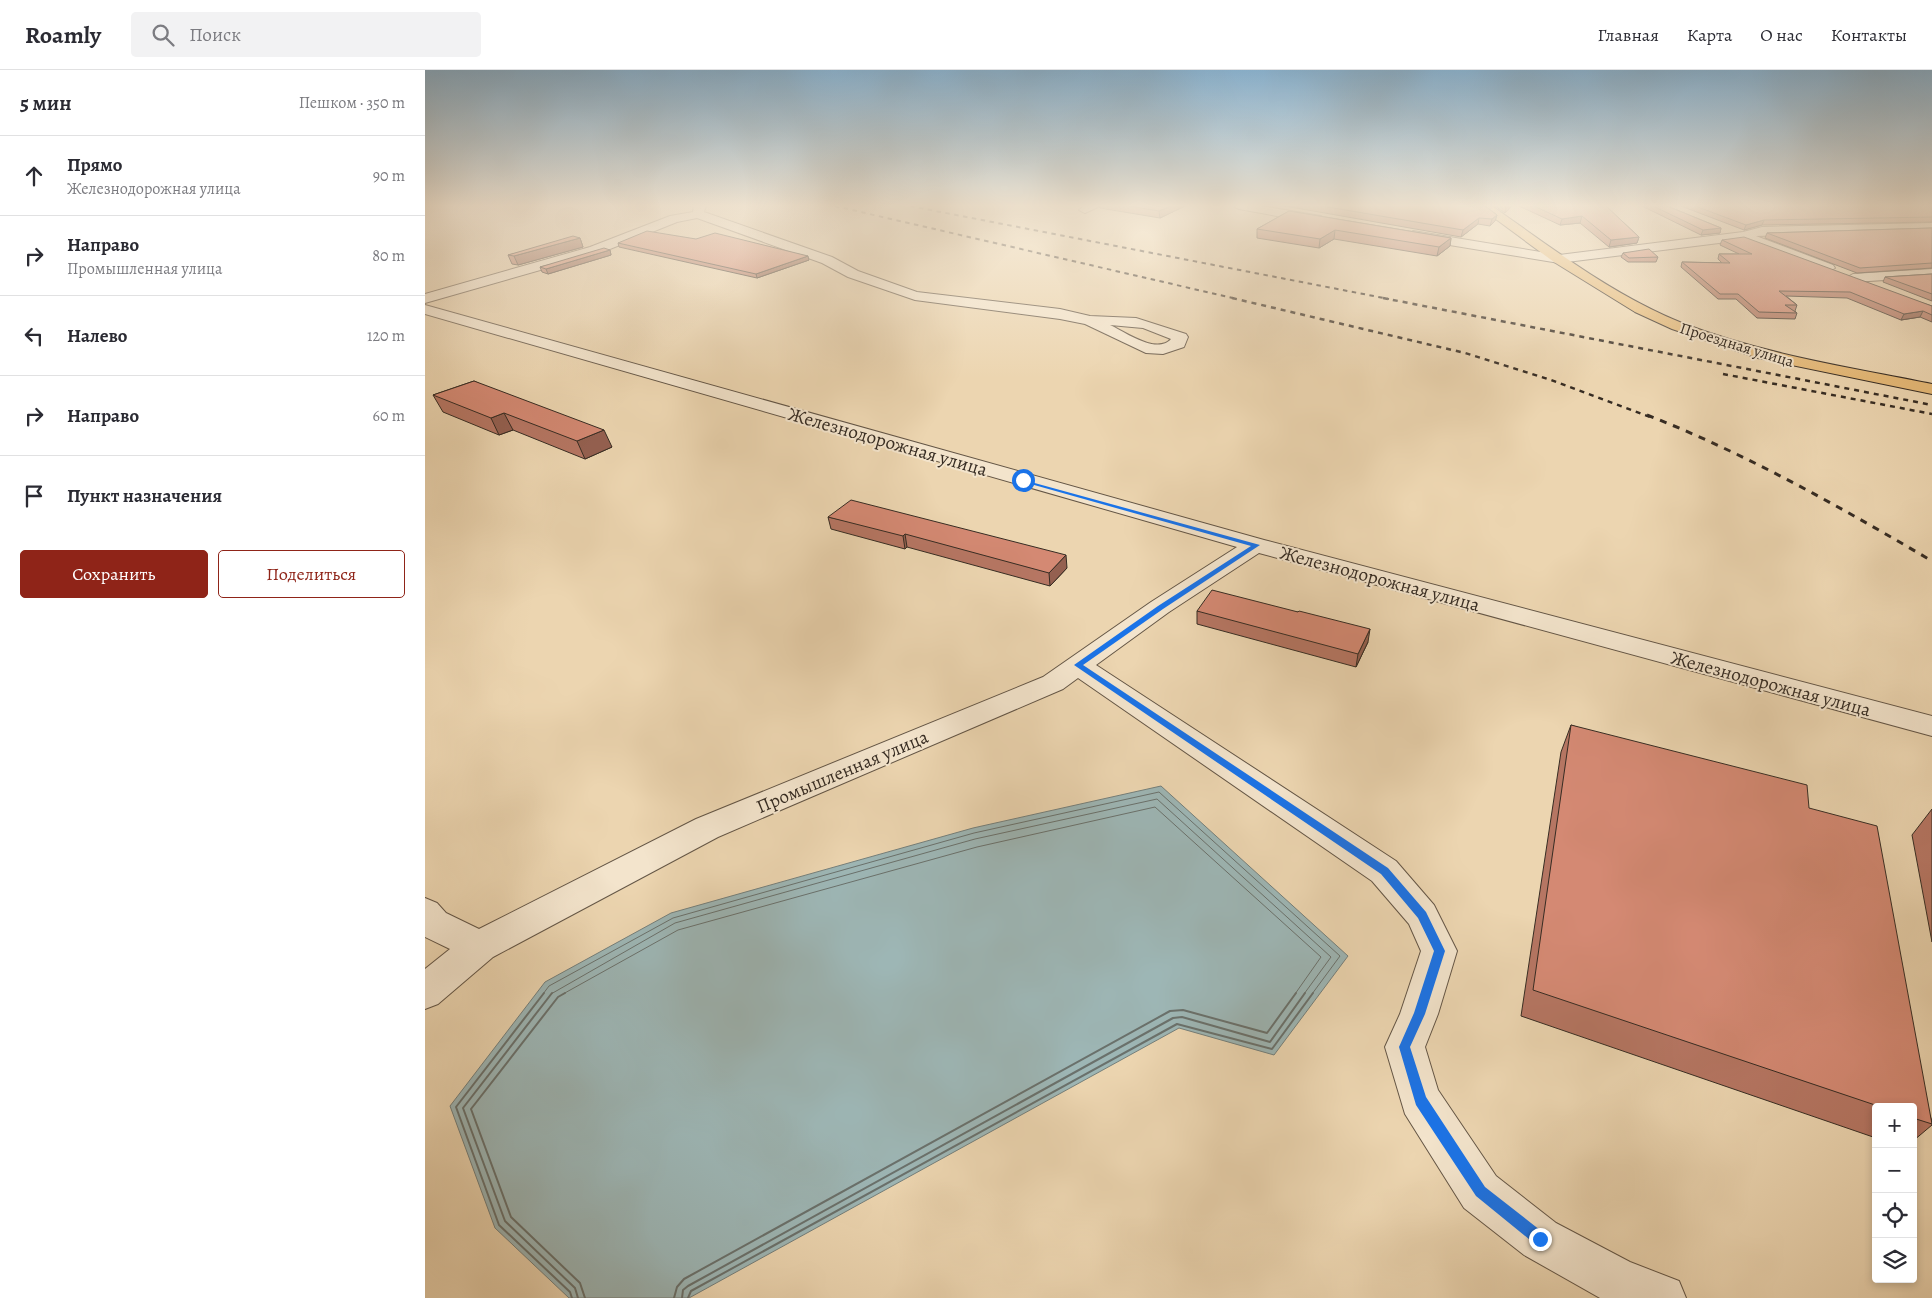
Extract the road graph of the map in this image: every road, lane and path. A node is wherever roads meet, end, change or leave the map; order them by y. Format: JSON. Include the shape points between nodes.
{"nodes":[{"id":1,"x":548,"y":263,"type":"edge"},
{"id":2,"x":833,"y":263,"type":"edge"},
{"id":3,"x":1564,"y":263,"type":"edge"},
{"id":4,"x":1815,"y":263,"type":"edge"},
{"id":5,"x":1932,"y":273,"type":"edge"},
{"id":6,"x":1853,"y":278,"type":"junction"},
{"id":7,"x":1879,"y":288,"type":"edge"},
{"id":8,"x":425,"y":298,"type":"edge"},
{"id":9,"x":425,"y":308,"type":"edge"},
{"id":10,"x":1090,"y":321,"type":"dead end"},
{"id":11,"x":1932,"y":389,"type":"edge"},
{"id":12,"x":1256,"y":545,"type":"junction"},
{"id":13,"x":1078,"y":665,"type":"junction"},
{"id":14,"x":1932,"y":726,"type":"edge"},
{"id":15,"x":425,"y":912,"type":"edge"},
{"id":16,"x":480,"y":946,"type":"junction"},
{"id":17,"x":425,"y":992,"type":"edge"},
{"id":18,"x":1662,"y":1298,"type":"edge"}],
"edges":[{"from":1,"to":8,"type":"street"},
{"from":2,"to":10,"type":"street","via":[[853,274],[915,296],[1060,314]]},
{"from":3,"to":11,"type":"main road","name":"Проездная улица","via":[[1639,310],[1714,340],[1823,369]]},
{"from":4,"to":6,"type":"street"},
{"from":5,"to":6,"type":"street"},
{"from":6,"to":7,"type":"street"},
{"from":9,"to":12,"type":"street","name":"Железнодорожная улица"},
{"from":12,"to":13,"type":"street","name":"Промышленная улица"},
{"from":12,"to":14,"type":"street","name":"Железнодорожная улица"},
{"from":13,"to":16,"type":"street","name":"Промышленная улица","via":[[1053,682],[707,828]]},
{"from":13,"to":18,"type":"street","via":[[1384,871],[1422,915],[1439,951],[1405,1047],[1420,1100],[1480,1192],[1540,1239],[1618,1282]]},
{"from":15,"to":16,"type":"street","via":[[433,924]]},
{"from":16,"to":17,"type":"street","name":"Промышленная улица"}]}
